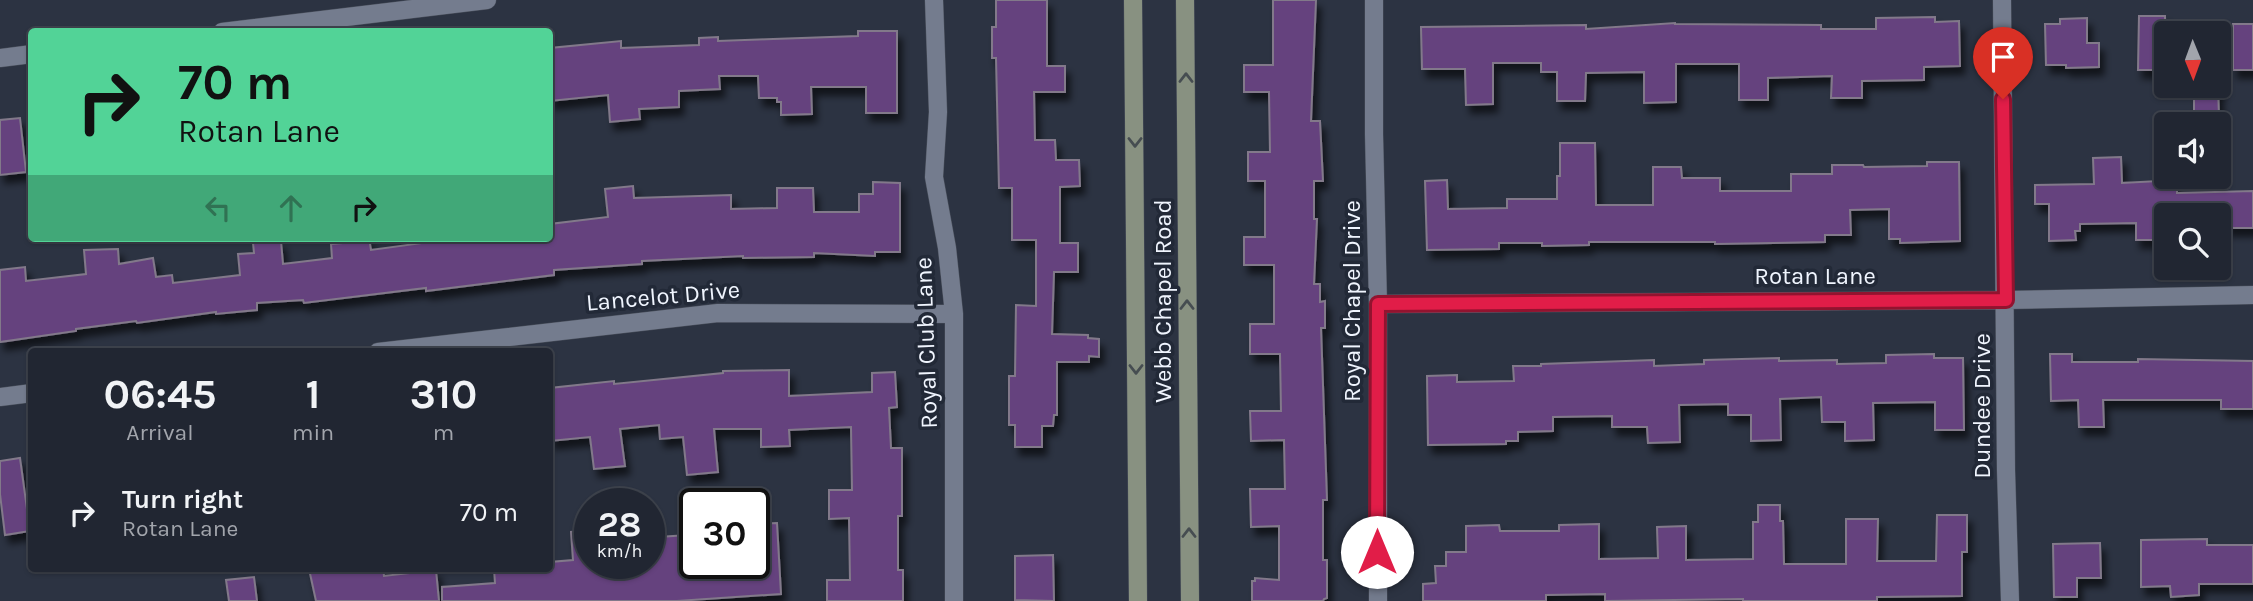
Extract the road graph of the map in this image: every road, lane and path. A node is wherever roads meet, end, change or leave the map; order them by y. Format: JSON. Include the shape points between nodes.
{"nodes":[{"id":1,"x":487,"y":0,"type":"edge"},
{"id":2,"x":934,"y":0,"type":"edge"},
{"id":3,"x":1133,"y":0,"type":"edge"},
{"id":4,"x":1185,"y":0,"type":"edge"},
{"id":5,"x":1374,"y":0,"type":"edge"},
{"id":6,"x":2002,"y":0,"type":"edge"},
{"id":7,"x":255,"y":28,"type":"edge"},
{"id":8,"x":28,"y":54,"type":"edge"},
{"id":9,"x":0,"y":58,"type":"edge"},
{"id":10,"x":2253,"y":295,"type":"edge"},
{"id":11,"x":2006,"y":300,"type":"junction"},
{"id":12,"x":1378,"y":304,"type":"junction"},
{"id":13,"x":954,"y":314,"type":"junction"},
{"id":14,"x":413,"y":348,"type":"edge"},
{"id":15,"x":28,"y":394,"type":"edge"},
{"id":16,"x":0,"y":397,"type":"edge"},
{"id":17,"x":954,"y":601,"type":"edge"},
{"id":18,"x":1138,"y":601,"type":"edge"},
{"id":19,"x":1190,"y":601,"type":"edge"},
{"id":20,"x":1378,"y":601,"type":"edge"},
{"id":21,"x":2010,"y":601,"type":"edge"}],
"edges":[{"from":1,"to":7,"type":"street"},
{"from":2,"to":13,"type":"street","name":"Royal Club Lane","via":[[934,177]]},
{"from":3,"to":18,"type":"main road","name":"Webb Chapel Road","one_way":true},
{"from":19,"to":4,"type":"main road","name":"Webb Chapel Road","one_way":true},
{"from":5,"to":12,"type":"street","name":"Royal Chapel Drive"},
{"from":6,"to":11,"type":"street","name":"Dundee Drive"},
{"from":8,"to":9,"type":"street"},
{"from":10,"to":11,"type":"street","name":"Rotan Lane"},
{"from":11,"to":12,"type":"street","name":"Rotan Lane"},
{"from":11,"to":21,"type":"street","name":"Dundee Drive"},
{"from":12,"to":20,"type":"street","name":"Royal Chapel Drive"},
{"from":13,"to":14,"type":"street","name":"Lancelot Drive","via":[[718,313]]},
{"from":13,"to":17,"type":"street","name":"Royal Club Lane"},
{"from":15,"to":16,"type":"street"}]}
